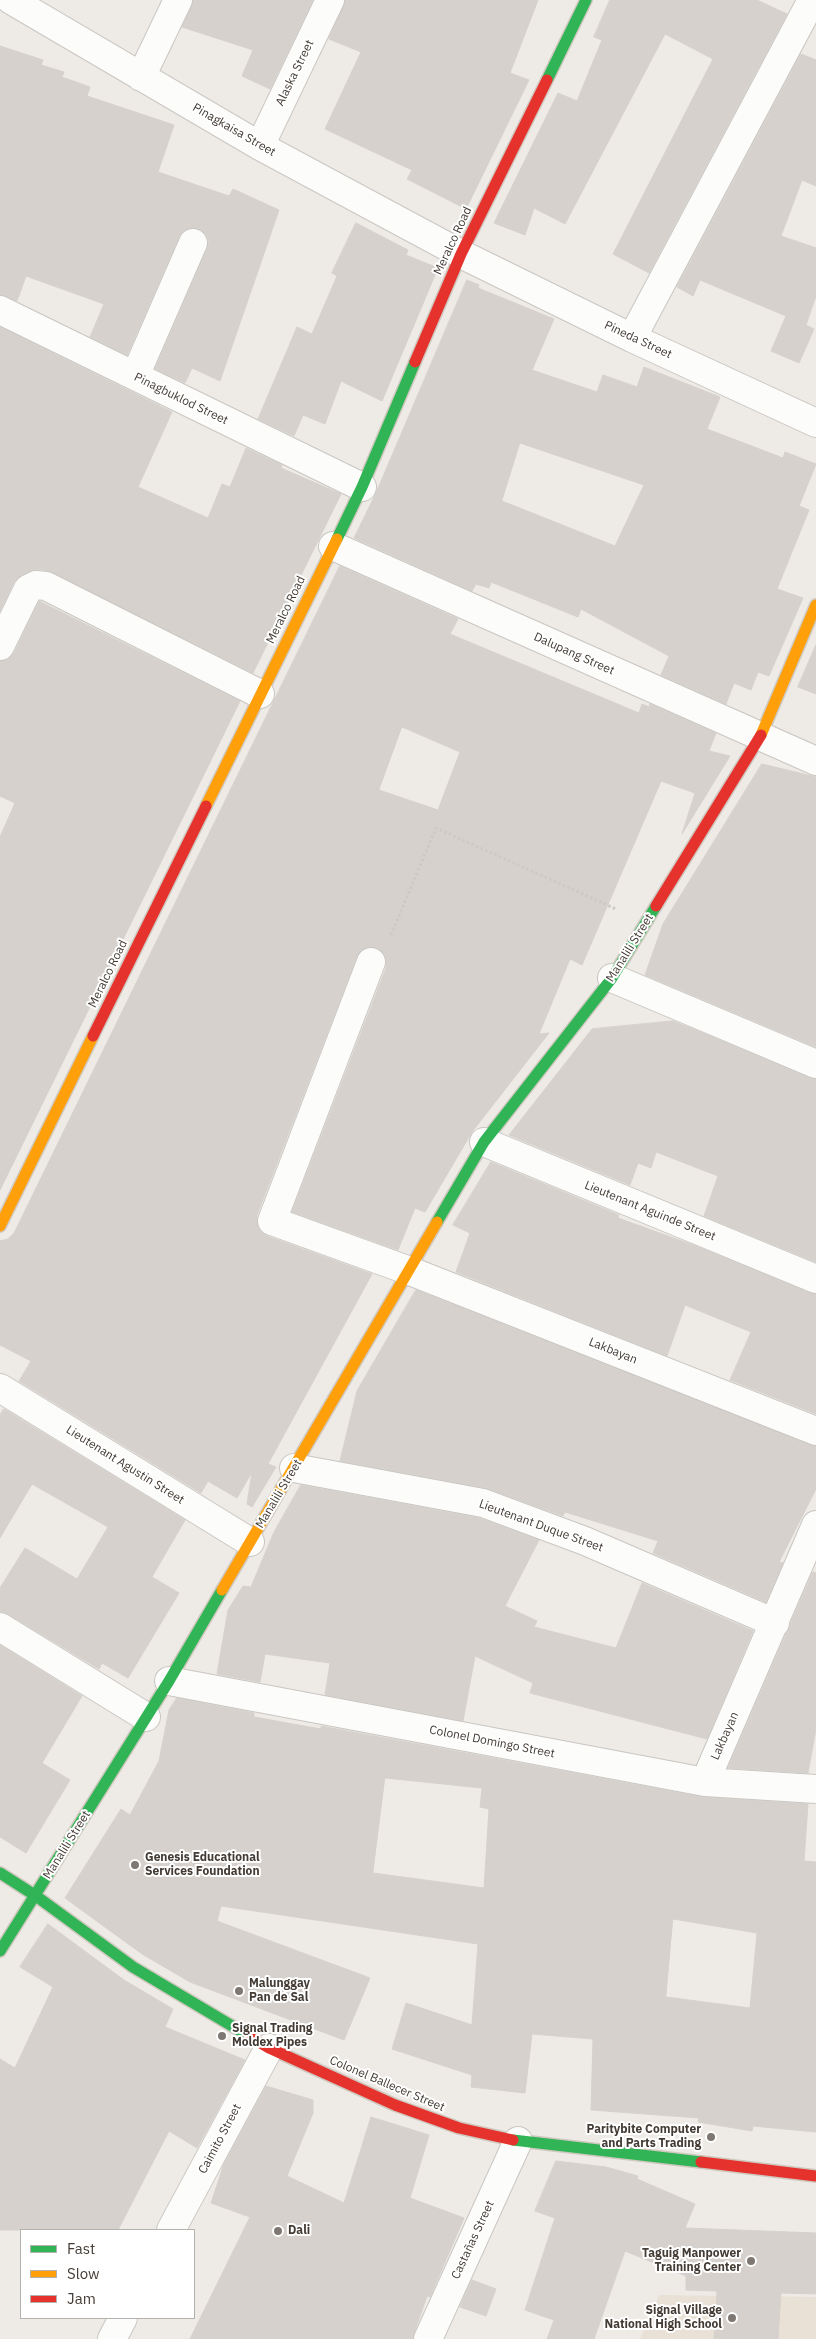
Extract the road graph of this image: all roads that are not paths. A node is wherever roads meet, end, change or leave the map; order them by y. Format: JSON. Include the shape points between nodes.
{"nodes":[{"id":1,"x":178,"y":0,"type":"edge"},
{"id":2,"x":330,"y":0,"type":"edge"},
{"id":3,"x":586,"y":0,"type":"edge"},
{"id":4,"x":812,"y":0,"type":"edge"},
{"id":5,"x":18,"y":1,"type":"edge"},
{"id":6,"x":141,"y":77,"type":"junction"},
{"id":7,"x":260,"y":146,"type":"junction"},
{"id":8,"x":193,"y":243,"type":"dead end"},
{"id":9,"x":461,"y":254,"type":"junction"},
{"id":10,"x":0,"y":310,"type":"edge"},
{"id":11,"x":632,"y":338,"type":"junction"},
{"id":12,"x":135,"y":376,"type":"junction"},
{"id":13,"x":816,"y":423,"type":"edge"},
{"id":14,"x":362,"y":487,"type":"junction"},
{"id":15,"x":333,"y":546,"type":"junction"},
{"id":16,"x":816,"y":605,"type":"edge"},
{"id":17,"x":0,"y":646,"type":"edge"},
{"id":18,"x":260,"y":694,"type":"junction"},
{"id":19,"x":760,"y":737,"type":"junction"},
{"id":20,"x":816,"y":761,"type":"edge"},
{"id":21,"x":371,"y":962,"type":"road end"},
{"id":22,"x":612,"y":978,"type":"junction"},
{"id":23,"x":816,"y":1064,"type":"edge"},
{"id":24,"x":484,"y":1142,"type":"junction"},
{"id":25,"x":0,"y":1226,"type":"edge"},
{"id":26,"x":410,"y":1271,"type":"junction"},
{"id":27,"x":816,"y":1279,"type":"edge"},
{"id":28,"x":0,"y":1388,"type":"edge"},
{"id":29,"x":816,"y":1431,"type":"edge"},
{"id":30,"x":294,"y":1468,"type":"junction"},
{"id":31,"x":816,"y":1525,"type":"edge"},
{"id":32,"x":250,"y":1542,"type":"junction"},
{"id":33,"x":775,"y":1623,"type":"junction"},
{"id":34,"x":0,"y":1627,"type":"edge"},
{"id":35,"x":169,"y":1681,"type":"junction"},
{"id":36,"x":146,"y":1717,"type":"junction"},
{"id":37,"x":705,"y":1782,"type":"junction"},
{"id":38,"x":816,"y":1789,"type":"edge"},
{"id":39,"x":0,"y":1874,"type":"edge"},
{"id":40,"x":36,"y":1896,"type":"junction"},
{"id":41,"x":0,"y":1951,"type":"edge"},
{"id":42,"x":270,"y":2048,"type":"junction"},
{"id":43,"x":518,"y":2141,"type":"junction"},
{"id":44,"x":816,"y":2176,"type":"edge"},
{"id":45,"x":172,"y":2229,"type":"edge"},
{"id":46,"x":122,"y":2319,"type":"edge"},
{"id":47,"x":112,"y":2339,"type":"edge"},
{"id":48,"x":428,"y":2339,"type":"edge"}],
"edges":[{"from":1,"to":6,"type":"street"},
{"from":2,"to":7,"type":"street","name":"Alaska Street"},
{"from":3,"to":9,"type":"street","name":"Meralco Road"},
{"from":4,"to":11,"type":"street"},
{"from":5,"to":6,"type":"street","name":"Pinagkaisa Street"},
{"from":6,"to":7,"type":"street","name":"Pinagkaisa Street"},
{"from":7,"to":9,"type":"street","name":"Pinagkaisa Street"},
{"from":8,"to":12,"type":"street"},
{"from":9,"to":11,"type":"street","name":"Pineda Street"},
{"from":9,"to":14,"type":"street","name":"Meralco Road"},
{"from":10,"to":12,"type":"street","name":"Pinagbuklod Street"},
{"from":11,"to":13,"type":"street","name":"Pineda Street"},
{"from":12,"to":14,"type":"street","name":"Pinagbuklod Street"},
{"from":14,"to":15,"type":"street","name":"Meralco Road"},
{"from":15,"to":18,"type":"street","name":"Meralco Road"},
{"from":15,"to":19,"type":"street","name":"Dalupang Street"},
{"from":16,"to":19,"type":"street","name":"Manalili Street"},
{"from":17,"to":18,"type":"street","via":[[28,589],[36,585],[46,586]]},
{"from":18,"to":25,"type":"street","name":"Meralco Road"},
{"from":19,"to":20,"type":"street","name":"Dalupang Street"},
{"from":19,"to":22,"type":"street","name":"Manalili Street"},
{"from":21,"to":26,"type":"street","via":[[272,1221]]},
{"from":22,"to":23,"type":"street"},
{"from":22,"to":24,"type":"street","name":"Manalili Street"},
{"from":24,"to":26,"type":"street","name":"Manalili Street"},
{"from":24,"to":27,"type":"street","name":"Lieutenant Aguinde Street"},
{"from":26,"to":29,"type":"street","name":"Lakbayan"},
{"from":26,"to":30,"type":"street","name":"Manalili Street"},
{"from":28,"to":32,"type":"street","name":"Lieutenant Agustin Street"},
{"from":30,"to":32,"type":"street","name":"Manalili Street"},
{"from":30,"to":33,"type":"street","name":"Lieutenant Duque Street","via":[[483,1503],[584,1541]]},
{"from":31,"to":33,"type":"street","name":"Lakbayan"},
{"from":32,"to":35,"type":"street","name":"Manalili Street"},
{"from":33,"to":37,"type":"street","name":"Lakbayan"},
{"from":34,"to":36,"type":"street"},
{"from":35,"to":36,"type":"street","name":"Manalili Street"},
{"from":35,"to":37,"type":"street","name":"Colonel Domingo Street"},
{"from":36,"to":40,"type":"street","name":"Manalili Street"},
{"from":37,"to":38,"type":"street","name":"Colonel Domingo Street"},
{"from":39,"to":40,"type":"street","name":"Colonel Ballecer Street"},
{"from":40,"to":41,"type":"street","name":"Manalili Street"},
{"from":40,"to":42,"type":"street","name":"Colonel Ballecer Street","via":[[133,1967]]},
{"from":42,"to":43,"type":"street","name":"Colonel Ballecer Street","via":[[395,2105],[459,2128]]},
{"from":42,"to":45,"type":"street","name":"Caimito Street"},
{"from":43,"to":44,"type":"street","name":"Colonel Ballecer Street"},
{"from":43,"to":48,"type":"street","name":"Castañas Street"},
{"from":46,"to":47,"type":"street"}]}
